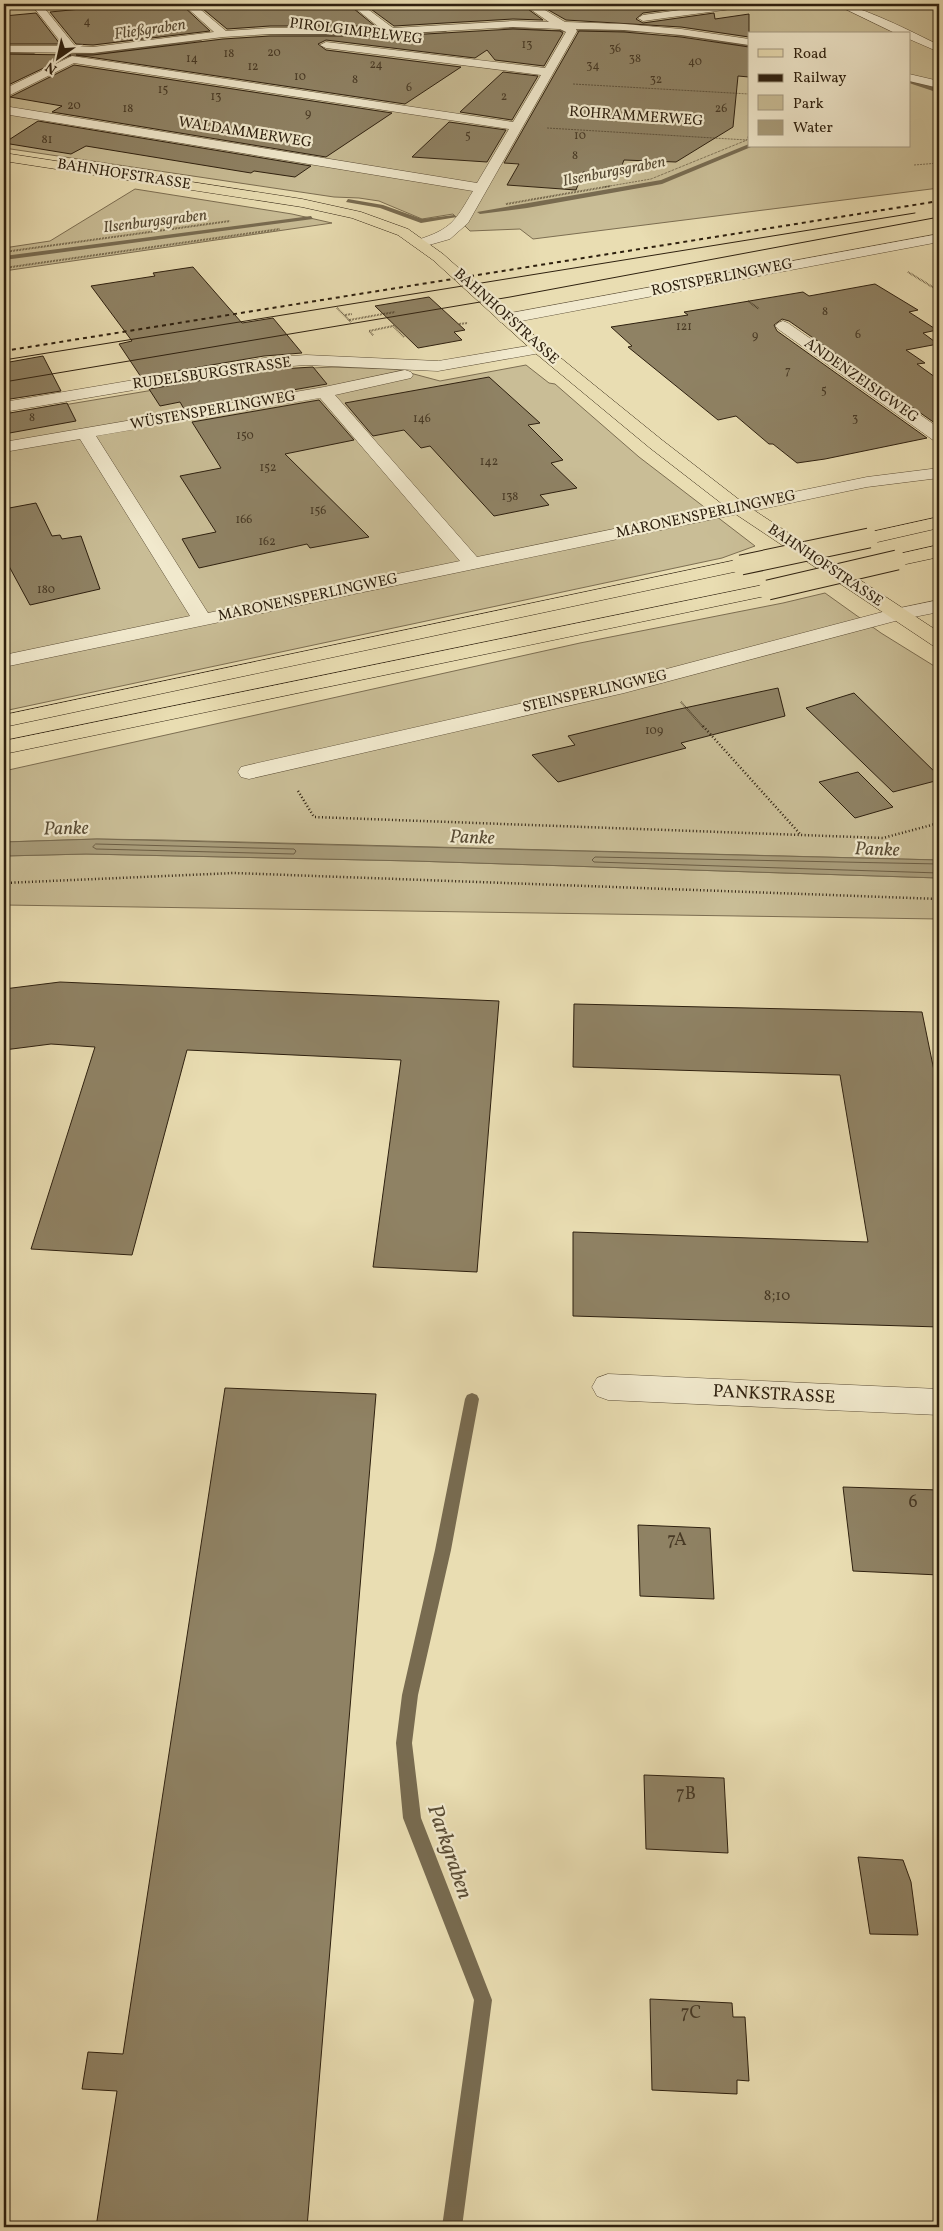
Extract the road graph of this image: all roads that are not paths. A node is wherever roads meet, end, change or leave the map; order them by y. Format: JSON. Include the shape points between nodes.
{"nodes":[{"id":1,"x":36,"y":4,"type":"edge"},
{"id":2,"x":188,"y":4,"type":"edge"},
{"id":3,"x":355,"y":4,"type":"edge"},
{"id":4,"x":528,"y":4,"type":"edge"},
{"id":5,"x":679,"y":4,"type":"edge"},
{"id":6,"x":746,"y":4,"type":"edge"},
{"id":7,"x":840,"y":4,"type":"edge"},
{"id":8,"x":692,"y":11,"type":"junction"},
{"id":9,"x":587,"y":25,"type":"junction"},
{"id":10,"x":391,"y":31,"type":"junction"},
{"id":11,"x":567,"y":31,"type":"junction"},
{"id":12,"x":902,"y":32,"type":"edge"},
{"id":13,"x":223,"y":34,"type":"junction"},
{"id":14,"x":910,"y":35,"type":"edge"},
{"id":15,"x":748,"y":42,"type":"edge"},
{"id":16,"x":4,"y":49,"type":"edge"},
{"id":17,"x":939,"y":49,"type":"edge"},
{"id":18,"x":748,"y":52,"type":"edge"},
{"id":19,"x":73,"y":55,"type":"junction"},
{"id":20,"x":545,"y":77,"type":"junction"},
{"id":21,"x":910,"y":77,"type":"edge"},
{"id":22,"x":939,"y":85,"type":"edge"},
{"id":23,"x":4,"y":93,"type":"edge"},
{"id":24,"x":4,"y":110,"type":"edge"},
{"id":25,"x":516,"y":126,"type":"junction"},
{"id":26,"x":4,"y":157,"type":"edge"},
{"id":27,"x":482,"y":188,"type":"junction"},
{"id":28,"x":939,"y":238,"type":"edge"},
{"id":29,"x":422,"y":243,"type":"junction"},
{"id":30,"x":505,"y":318,"type":"junction"},
{"id":31,"x":783,"y":326,"type":"dead end"},
{"id":32,"x":540,"y":349,"type":"junction"},
{"id":33,"x":417,"y":366,"type":"junction"},
{"id":34,"x":324,"y":392,"type":"junction"},
{"id":35,"x":4,"y":407,"type":"edge"},
{"id":36,"x":86,"y":433,"type":"junction"},
{"id":37,"x":939,"y":436,"type":"edge"},
{"id":38,"x":4,"y":447,"type":"edge"},
{"id":39,"x":939,"y":473,"type":"edge"},
{"id":40,"x":740,"y":509,"type":"junction"},
{"id":41,"x":939,"y":523,"type":"edge"},
{"id":42,"x":939,"y":551,"type":"edge"},
{"id":43,"x":473,"y":564,"type":"junction"},
{"id":44,"x":939,"y":606,"type":"edge"},
{"id":45,"x":896,"y":614,"type":"junction"},
{"id":46,"x":202,"y":619,"type":"junction"},
{"id":47,"x":939,"y":641,"type":"edge"},
{"id":48,"x":4,"y":661,"type":"edge"},
{"id":49,"x":4,"y":721,"type":"edge"},
{"id":50,"x":4,"y":748,"type":"edge"},
{"id":51,"x":249,"y":772,"type":"dead end"},
{"id":52,"x":608,"y":1387,"type":"dead end"},
{"id":53,"x":939,"y":1402,"type":"edge"}],
"edges":[{"from":1,"to":19,"type":"street"},
{"from":2,"to":13,"type":"street"},
{"from":3,"to":10,"type":"street"},
{"from":4,"to":11,"type":"street"},
{"from":5,"to":8,"type":"street"},
{"from":6,"to":8,"type":"street"},
{"from":7,"to":12,"type":"street"},
{"from":8,"to":9,"type":"street"},
{"from":9,"to":11,"type":"street"},
{"from":9,"to":15,"type":"street","via":[[681,32]]},
{"from":10,"to":11,"type":"street","via":[[479,25]]},
{"from":10,"to":13,"type":"street"},
{"from":11,"to":18,"type":"street","via":[[674,40]]},
{"from":11,"to":20,"type":"street"},
{"from":13,"to":19,"type":"street"},
{"from":14,"to":17,"type":"street"},
{"from":16,"to":19,"type":"street"},
{"from":19,"to":20,"type":"street","name":"PIROLGIMPELWEG","via":[[100,59],[263,38]]},
{"from":19,"to":23,"type":"street","name":"PIROLGIMPELWEG"},
{"from":19,"to":25,"type":"street"},
{"from":20,"to":25,"type":"street"},
{"from":21,"to":22,"type":"street"},
{"from":24,"to":27,"type":"street","name":"WALDAMMERWEG"},
{"from":25,"to":27,"type":"street"},
{"from":26,"to":29,"type":"main road","name":"BAHNHOFSTRASSE","via":[[333,209],[403,232]]},
{"from":27,"to":29,"type":"street","via":[[463,220],[445,236]]},
{"from":28,"to":30,"type":"street","name":"ROSTSPERLINGWEG"},
{"from":29,"to":30,"type":"main road","name":"BAHNHOFSTRASSE"},
{"from":30,"to":32,"type":"main road","name":"BAHNHOFSTRASSE"},
{"from":31,"to":37,"type":"street","name":"ANDENZEISIGWEG"},
{"from":32,"to":33,"type":"street","name":"RUDELSBURGSTRASSE","via":[[438,366]]},
{"from":32,"to":40,"type":"main road","name":"BAHNHOFSTRASSE"},
{"from":33,"to":34,"type":"street","name":"WÜSTENSPERLINGWEG","via":[[410,374]]},
{"from":33,"to":35,"type":"street","name":"RUDELSBURGSTRASSE","via":[[306,360],[264,363]]},
{"from":34,"to":36,"type":"street","name":"WÜSTENSPERLINGWEG"},
{"from":34,"to":43,"type":"street"},
{"from":36,"to":38,"type":"street","name":"WÜSTENSPERLINGWEG"},
{"from":36,"to":46,"type":"street","name":"MARONENSPERLINGWEG"},
{"from":39,"to":40,"type":"street","name":"MARONENSPERLINGWEG","via":[[866,482]]},
{"from":40,"to":43,"type":"street","name":"MARONENSPERLINGWEG"},
{"from":40,"to":45,"type":"main road","name":"BAHNHOFSTRASSE"},
{"from":41,"to":49,"type":"main road","bridge":true},
{"from":42,"to":50,"type":"main road","bridge":true,"via":[[768,590]]},
{"from":43,"to":46,"type":"street","name":"MARONENSPERLINGWEG"},
{"from":44,"to":45,"type":"street","name":"STEINSPERLINGWEG"},
{"from":45,"to":47,"type":"main road","name":"BAHNHOFSTRASSE"},
{"from":45,"to":51,"type":"street","name":"STEINSPERLINGWEG","via":[[658,677]]},
{"from":46,"to":48,"type":"street","name":"MARONENSPERLINGWEG"},
{"from":52,"to":53,"type":"street","name":"PANKSTRASSE"}]}
